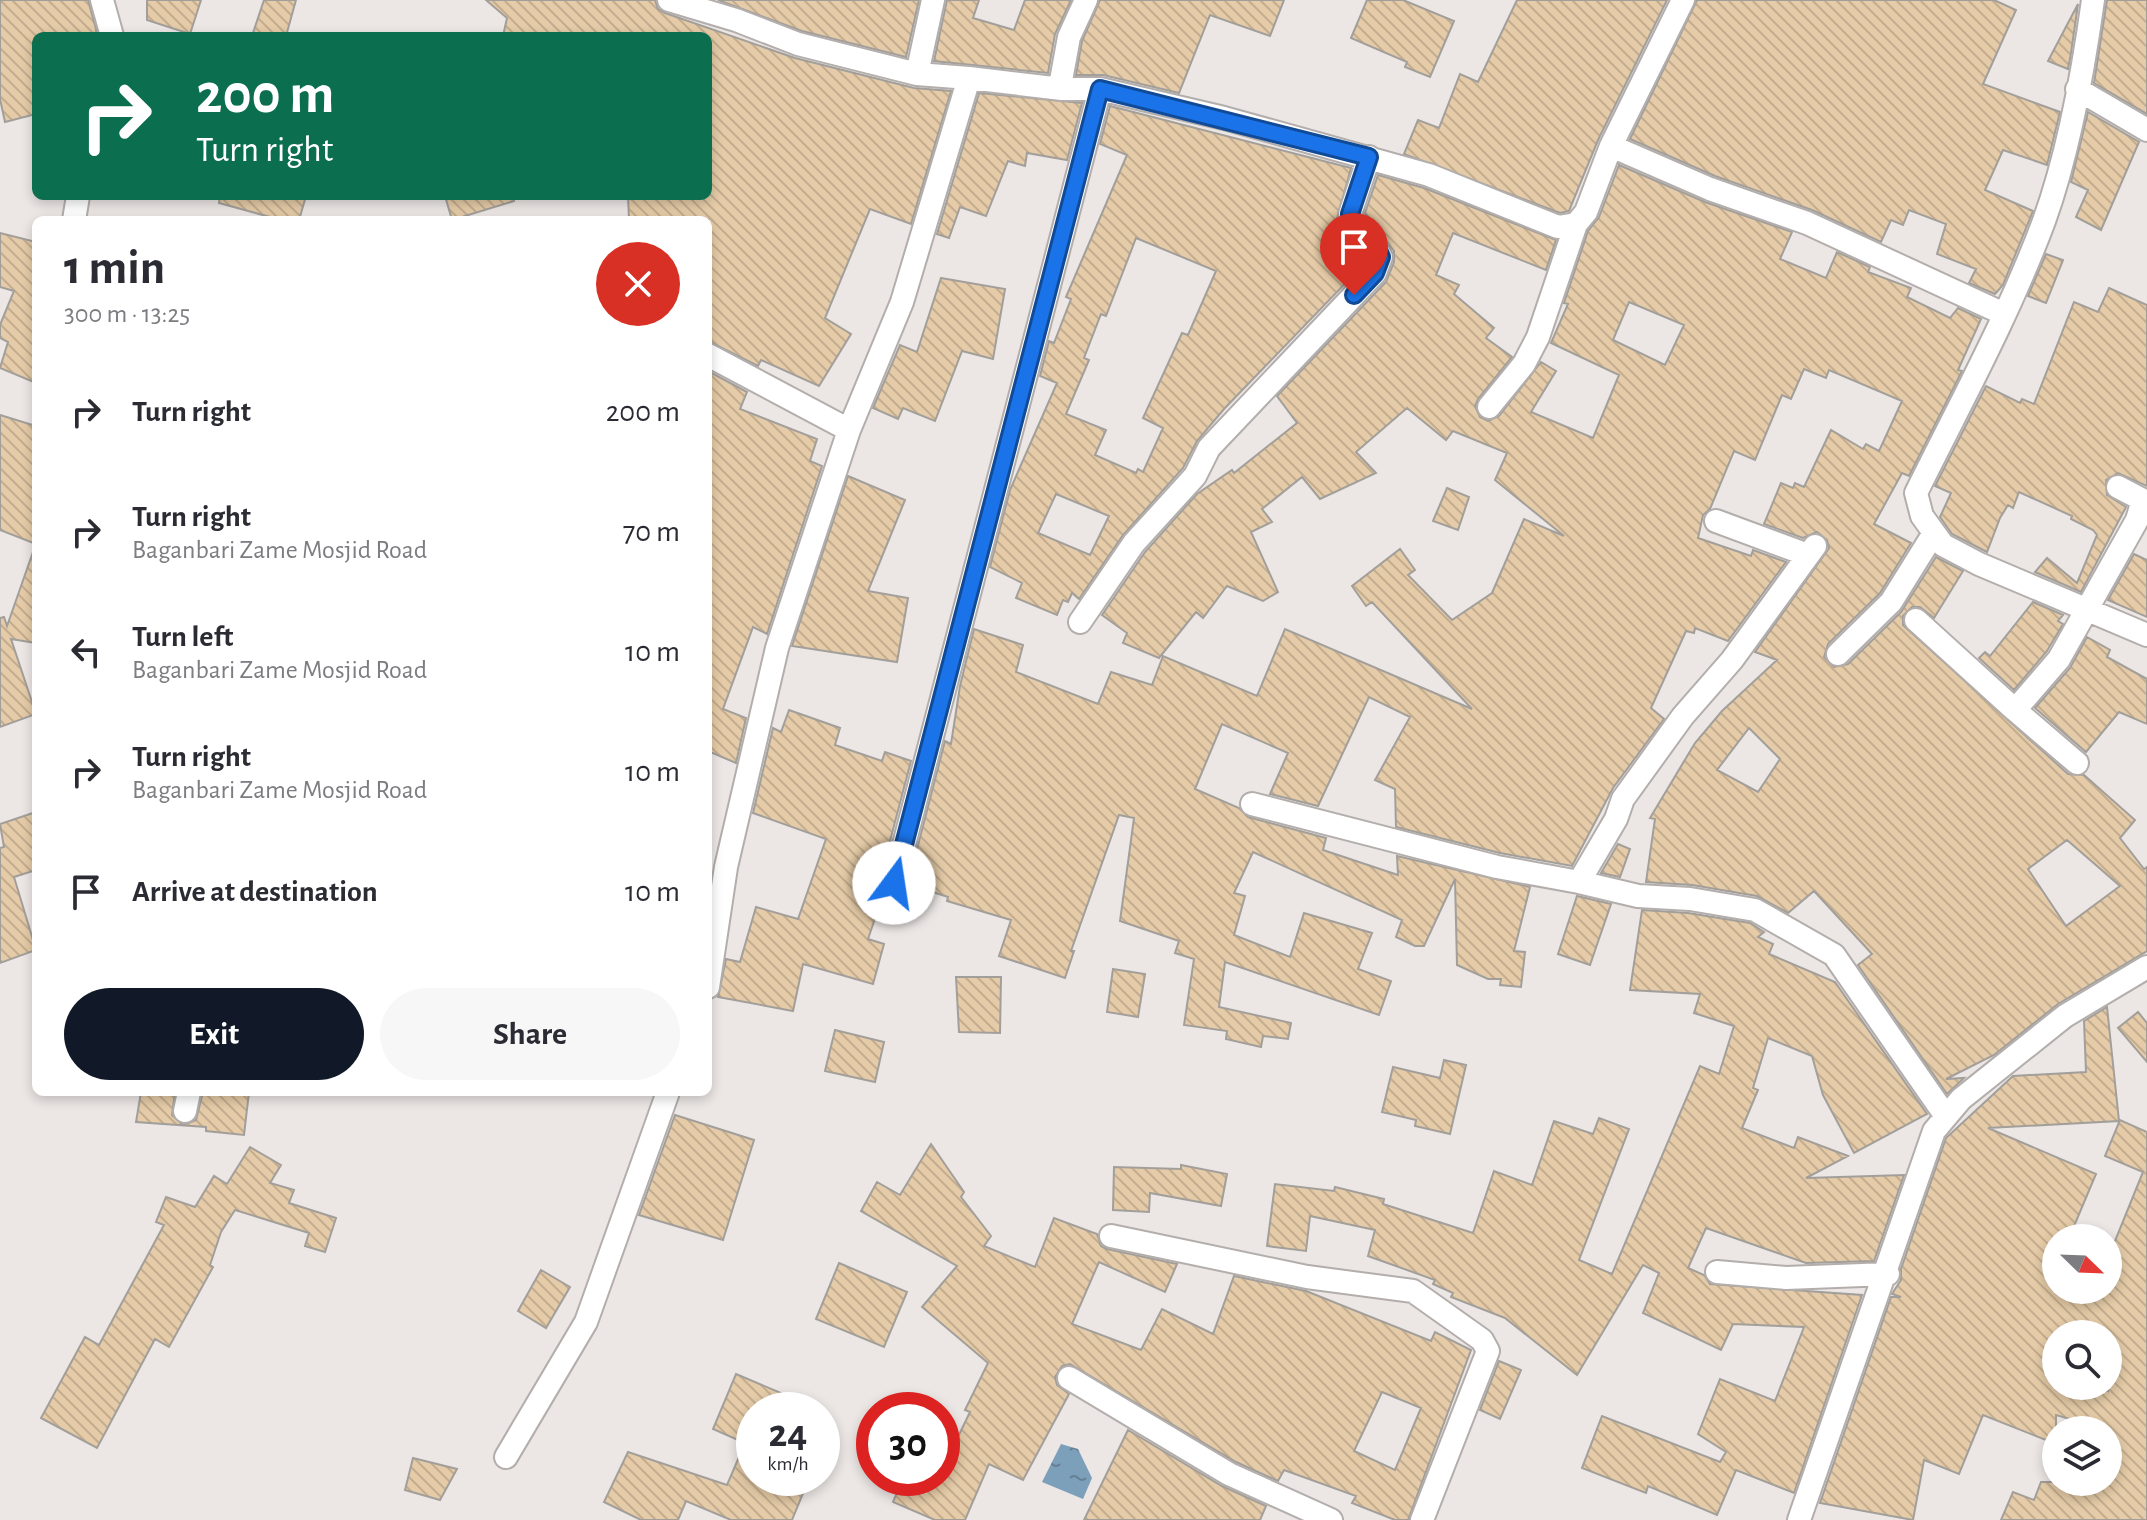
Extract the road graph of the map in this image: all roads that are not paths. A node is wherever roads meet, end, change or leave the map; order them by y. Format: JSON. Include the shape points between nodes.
{"nodes":[{"id":1,"x":102,"y":0,"type":"edge"},
{"id":2,"x":669,"y":0,"type":"edge"},
{"id":3,"x":933,"y":0,"type":"edge"},
{"id":4,"x":1086,"y":0,"type":"edge"},
{"id":5,"x":1683,"y":0,"type":"edge"},
{"id":6,"x":2093,"y":0,"type":"edge"},
{"id":7,"x":111,"y":32,"type":"edge"},
{"id":8,"x":917,"y":74,"type":"junction"},
{"id":9,"x":969,"y":78,"type":"junction"},
{"id":10,"x":1060,"y":86,"type":"junction"},
{"id":11,"x":1100,"y":89,"type":"junction"},
{"id":12,"x":2077,"y":89,"type":"junction"},
{"id":13,"x":2147,"y":130,"type":"edge"},
{"id":14,"x":1611,"y":146,"type":"junction"},
{"id":15,"x":1369,"y":157,"type":"junction"},
{"id":16,"x":1576,"y":224,"type":"junction"},
{"id":17,"x":2004,"y":314,"type":"junction"},
{"id":18,"x":712,"y":357,"type":"edge"},
{"id":19,"x":1489,"y":407,"type":"dead end"},
{"id":20,"x":849,"y":430,"type":"junction"},
{"id":21,"x":2118,"y":487,"type":"dead end"},
{"id":22,"x":1716,"y":521,"type":"dead end"},
{"id":23,"x":1934,"y":533,"type":"junction"},
{"id":24,"x":2084,"y":610,"type":"junction"},
{"id":25,"x":1916,"y":620,"type":"dead end"},
{"id":26,"x":1080,"y":622,"type":"dead end"},
{"id":27,"x":2147,"y":635,"type":"edge"},
{"id":28,"x":1838,"y":654,"type":"dead end"},
{"id":29,"x":2015,"y":710,"type":"junction"},
{"id":30,"x":2077,"y":763,"type":"dead end"},
{"id":31,"x":1252,"y":804,"type":"dead end"},
{"id":32,"x":1579,"y":882,"type":"junction"},
{"id":33,"x":894,"y":883,"type":"dead end"},
{"id":34,"x":712,"y":960,"type":"edge"},
{"id":35,"x":2147,"y":967,"type":"edge"},
{"id":36,"x":667,"y":1096,"type":"edge"},
{"id":37,"x":1945,"y":1115,"type":"junction"},
{"id":38,"x":1111,"y":1236,"type":"dead end"},
{"id":39,"x":1717,"y":1272,"type":"dead end"},
{"id":40,"x":1888,"y":1274,"type":"junction"},
{"id":41,"x":1069,"y":1378,"type":"dead end"},
{"id":42,"x":506,"y":1457,"type":"dead end"},
{"id":43,"x":1331,"y":1520,"type":"edge"},
{"id":44,"x":1422,"y":1520,"type":"edge"},
{"id":45,"x":1799,"y":1520,"type":"edge"}],
"edges":[{"from":1,"to":7,"type":"street"},
{"from":2,"to":8,"type":"street","via":[[798,44]]},
{"from":3,"to":8,"type":"street"},
{"from":4,"to":10,"type":"street","via":[[1069,37]]},
{"from":5,"to":14,"type":"street"},
{"from":6,"to":12,"type":"street"},
{"from":8,"to":9,"type":"street"},
{"from":9,"to":10,"type":"street"},
{"from":9,"to":20,"type":"street","via":[[902,302]]},
{"from":10,"to":11,"type":"street"},
{"from":11,"to":15,"type":"street"},
{"from":11,"to":33,"type":"street"},
{"from":12,"to":13,"type":"street"},
{"from":12,"to":17,"type":"street","via":[[2044,220]]},
{"from":14,"to":16,"type":"street","via":[[1586,212]]},
{"from":14,"to":17,"type":"street","via":[[1807,223]]},
{"from":15,"to":16,"type":"street","via":[[1558,227]]},
{"from":15,"to":26,"type":"street","via":[[1350,214],[1355,227],[1375,242],[1381,257],[1375,273],[1209,448],[1195,476],[1134,543]]},
{"from":16,"to":19,"type":"street","via":[[1538,337],[1524,364]]},
{"from":17,"to":23,"type":"street","via":[[1916,493]]},
{"from":18,"to":20,"type":"street"},
{"from":20,"to":34,"type":"street","via":[[777,648],[726,867]]},
{"from":21,"to":24,"type":"street","via":[[2144,503]]},
{"from":22,"to":32,"type":"street","via":[[1811,550],[1623,799]]},
{"from":23,"to":24,"type":"street","via":[[1943,545],[1979,564]]},
{"from":23,"to":28,"type":"street","via":[[1891,602]]},
{"from":24,"to":27,"type":"street"},
{"from":24,"to":29,"type":"street","via":[[2059,659]]},
{"from":25,"to":29,"type":"street"},
{"from":29,"to":30,"type":"street"},
{"from":31,"to":32,"type":"street","via":[[1497,867]]},
{"from":32,"to":37,"type":"street","via":[[1638,896],[1755,910],[1834,955]]},
{"from":35,"to":37,"type":"street","via":[[2065,1016]]},
{"from":36,"to":42,"type":"street","via":[[586,1322]]},
{"from":37,"to":40,"type":"street","via":[[1934,1131]]},
{"from":38,"to":44,"type":"street","via":[[1307,1277],[1413,1291],[1482,1340],[1488,1351]]},
{"from":39,"to":40,"type":"street","via":[[1786,1278]]},
{"from":40,"to":45,"type":"street"},
{"from":41,"to":43,"type":"street","via":[[1229,1474]]}]}
